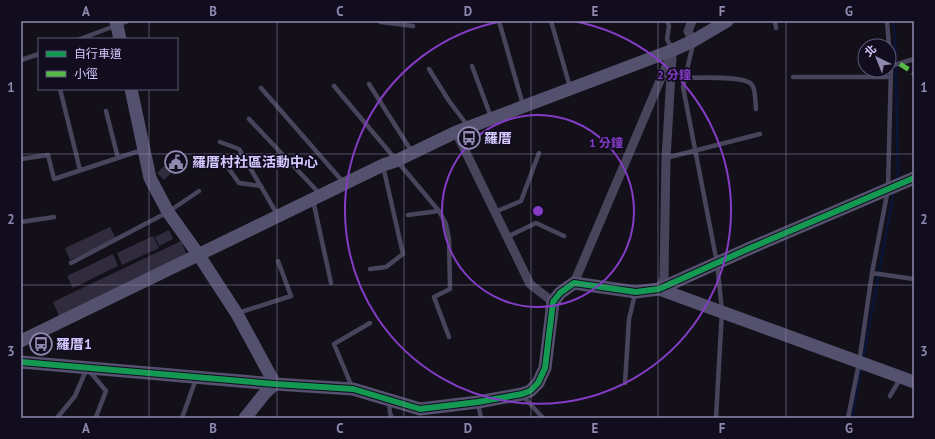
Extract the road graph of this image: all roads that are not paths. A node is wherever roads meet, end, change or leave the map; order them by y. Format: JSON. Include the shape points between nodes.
{"nodes":[{"id":1,"x":379,"y":21,"type":"edge"},
{"id":2,"x":499,"y":21,"type":"edge"},
{"id":3,"x":551,"y":21,"type":"edge"},
{"id":4,"x":667,"y":21,"type":"edge"},
{"id":5,"x":692,"y":21,"type":"edge"},
{"id":6,"x":726,"y":21,"type":"edge"},
{"id":7,"x":775,"y":21,"type":"edge"},
{"id":8,"x":887,"y":21,"type":"edge"},
{"id":9,"x":121,"y":22,"type":"edge"},
{"id":10,"x":413,"y":26,"type":"dead end"},
{"id":11,"x":776,"y":28,"type":"dead end"},
{"id":12,"x":82,"y":38,"type":"edge"},
{"id":13,"x":120,"y":38,"type":"edge"},
{"id":14,"x":888,"y":38,"type":"edge"},
{"id":15,"x":693,"y":41,"type":"junction"},
{"id":16,"x":673,"y":50,"type":"junction"},
{"id":17,"x":38,"y":54,"type":"edge"},
{"id":18,"x":21,"y":60,"type":"edge"},
{"id":19,"x":914,"y":60,"type":"edge"},
{"id":20,"x":897,"y":64,"type":"edge"},
{"id":21,"x":472,"y":66,"type":"dead end"},
{"id":22,"x":429,"y":69,"type":"dead end"},
{"id":23,"x":793,"y":77,"type":"dead end"},
{"id":24,"x":857,"y":77,"type":"edge"},
{"id":25,"x":685,"y":78,"type":"junction"},
{"id":26,"x":890,"y":78,"type":"edge"},
{"id":27,"x":369,"y":84,"type":"dead end"},
{"id":28,"x":334,"y":86,"type":"dead end"},
{"id":29,"x":261,"y":88,"type":"dead end"},
{"id":30,"x":570,"y":89,"type":"junction"},
{"id":31,"x":60,"y":90,"type":"edge"},
{"id":32,"x":131,"y":90,"type":"edge"},
{"id":33,"x":524,"y":106,"type":"junction"},
{"id":34,"x":756,"y":109,"type":"dead end"},
{"id":35,"x":106,"y":110,"type":"dead end"},
{"id":36,"x":249,"y":119,"type":"dead end"},
{"id":37,"x":492,"y":119,"type":"junction"},
{"id":38,"x":469,"y":127,"type":"junction"},
{"id":39,"x":456,"y":132,"type":"junction"},
{"id":40,"x":760,"y":134,"type":"dead end"},
{"id":41,"x":220,"y":142,"type":"dead end"},
{"id":42,"x":144,"y":150,"type":"junction"},
{"id":43,"x":696,"y":150,"type":"junction"},
{"id":44,"x":413,"y":153,"type":"junction"},
{"id":45,"x":539,"y":153,"type":"dead end"},
{"id":46,"x":118,"y":158,"type":"junction"},
{"id":47,"x":666,"y":158,"type":"junction"},
{"id":48,"x":21,"y":159,"type":"edge"},
{"id":49,"x":222,"y":159,"type":"dead end"},
{"id":50,"x":398,"y":160,"type":"junction"},
{"id":51,"x":383,"y":165,"type":"junction"},
{"id":52,"x":80,"y":170,"type":"junction"},
{"id":53,"x":914,"y":178,"type":"edge"},
{"id":54,"x":345,"y":183,"type":"junction"},
{"id":55,"x":261,"y":186,"type":"junction"},
{"id":56,"x":888,"y":189,"type":"junction"},
{"id":57,"x":199,"y":191,"type":"dead end"},
{"id":58,"x":317,"y":197,"type":"junction"},
{"id":59,"x":439,"y":211,"type":"junction"},
{"id":60,"x":168,"y":212,"type":"junction"},
{"id":61,"x":495,"y":212,"type":"junction"},
{"id":62,"x":408,"y":215,"type":"dead end"},
{"id":63,"x":278,"y":216,"type":"junction"},
{"id":64,"x":54,"y":217,"type":"dead end"},
{"id":65,"x":21,"y":222,"type":"edge"},
{"id":66,"x":564,"y":236,"type":"dead end"},
{"id":67,"x":507,"y":237,"type":"junction"},
{"id":68,"x":198,"y":254,"type":"junction"},
{"id":69,"x":278,"y":261,"type":"dead end"},
{"id":70,"x":71,"y":263,"type":"dead end"},
{"id":71,"x":717,"y":263,"type":"junction"},
{"id":72,"x":370,"y":269,"type":"dead end"},
{"id":73,"x":872,"y":273,"type":"junction"},
{"id":74,"x":914,"y":279,"type":"edge"},
{"id":75,"x":331,"y":283,"type":"dead end"},
{"id":76,"x":574,"y":283,"type":"junction"},
{"id":77,"x":659,"y":289,"type":"junction"},
{"id":78,"x":636,"y":292,"type":"junction"},
{"id":79,"x":553,"y":302,"type":"junction"},
{"id":80,"x":722,"y":311,"type":"junction"},
{"id":81,"x":237,"y":314,"type":"junction"},
{"id":82,"x":370,"y":323,"type":"dead end"},
{"id":83,"x":449,"y":338,"type":"dead end"},
{"id":84,"x":21,"y":341,"type":"edge"},
{"id":85,"x":21,"y":362,"type":"edge"},
{"id":86,"x":859,"y":362,"type":"junction"},
{"id":87,"x":87,"y":368,"type":"junction"},
{"id":88,"x":197,"y":377,"type":"junction"},
{"id":89,"x":901,"y":378,"type":"junction"},
{"id":90,"x":914,"y":382,"type":"edge"},
{"id":91,"x":625,"y":383,"type":"dead end"},
{"id":92,"x":275,"y":384,"type":"junction"},
{"id":93,"x":353,"y":389,"type":"junction"},
{"id":94,"x":522,"y":394,"type":"junction"},
{"id":95,"x":890,"y":396,"type":"dead end"},
{"id":96,"x":389,"y":400,"type":"junction"},
{"id":97,"x":478,"y":402,"type":"junction"},
{"id":98,"x":96,"y":417,"type":"dead end"},
{"id":99,"x":57,"y":418,"type":"edge"},
{"id":100,"x":182,"y":418,"type":"edge"},
{"id":101,"x":245,"y":418,"type":"edge"},
{"id":102,"x":392,"y":418,"type":"edge"},
{"id":103,"x":480,"y":418,"type":"edge"},
{"id":104,"x":543,"y":418,"type":"edge"},
{"id":105,"x":716,"y":418,"type":"edge"},
{"id":106,"x":848,"y":418,"type":"edge"}],
"edges":[{"from":1,"to":10,"type":"lane"},
{"from":2,"to":33,"type":"lane"},
{"from":3,"to":30,"type":"lane"},
{"from":4,"to":16,"type":"lane","via":[[667,40]]},
{"from":5,"to":15,"type":"street","via":[[688,31]]},
{"from":6,"to":15,"type":"street"},
{"from":7,"to":11,"type":"lane"},
{"from":8,"to":14,"type":"lane"},
{"from":9,"to":12,"type":"lane"},
{"from":9,"to":13,"type":"street"},
{"from":15,"to":16,"type":"street"},
{"from":15,"to":25,"type":"lane"},
{"from":16,"to":30,"type":"street"},
{"from":16,"to":47,"type":"street"},
{"from":16,"to":76,"type":"street"},
{"from":17,"to":18,"type":"lane"},
{"from":19,"to":20,"type":"lane"},
{"from":21,"to":37,"type":"lane"},
{"from":22,"to":38,"type":"lane"},
{"from":23,"to":24,"type":"lane"},
{"from":25,"to":34,"type":"lane","via":[[731,78],[749,81],[753,85]]},
{"from":25,"to":43,"type":"lane","via":[[683,87]]},
{"from":26,"to":56,"type":"lane"},
{"from":27,"to":44,"type":"lane"},
{"from":28,"to":50,"type":"lane"},
{"from":29,"to":54,"type":"lane"},
{"from":30,"to":33,"type":"street"},
{"from":31,"to":52,"type":"lane"},
{"from":32,"to":42,"type":"street"},
{"from":33,"to":37,"type":"street"},
{"from":35,"to":46,"type":"lane"},
{"from":36,"to":58,"type":"lane"},
{"from":37,"to":38,"type":"street"},
{"from":38,"to":39,"type":"street"},
{"from":39,"to":44,"type":"street"},
{"from":39,"to":61,"type":"street"},
{"from":40,"to":43,"type":"lane"},
{"from":41,"to":55,"type":"lane","via":[[239,149]]},
{"from":42,"to":46,"type":"lane"},
{"from":42,"to":60,"type":"street","via":[[150,178]]},
{"from":43,"to":47,"type":"lane"},
{"from":43,"to":71,"type":"lane"},
{"from":44,"to":50,"type":"street"},
{"from":45,"to":61,"type":"lane","via":[[521,201]]},
{"from":46,"to":52,"type":"lane"},
{"from":47,"to":77,"type":"street","via":[[664,278]]},
{"from":48,"to":52,"type":"lane","via":[[48,155],[54,179]]},
{"from":49,"to":55,"type":"lane","via":[[239,183]]},
{"from":50,"to":51,"type":"street"},
{"from":50,"to":59,"type":"lane"},
{"from":51,"to":54,"type":"street"},
{"from":51,"to":72,"type":"lane","via":[[403,254],[386,267]]},
{"from":53,"to":56,"type":"street"},
{"from":54,"to":58,"type":"street"},
{"from":55,"to":63,"type":"lane"},
{"from":56,"to":71,"type":"street"},
{"from":56,"to":73,"type":"lane"},
{"from":57,"to":60,"type":"lane"},
{"from":58,"to":63,"type":"street"},
{"from":58,"to":75,"type":"lane"},
{"from":59,"to":62,"type":"lane"},
{"from":59,"to":83,"type":"lane","via":[[446,224],[449,239],[450,289],[434,297]]},
{"from":60,"to":68,"type":"street"},
{"from":60,"to":70,"type":"lane"},
{"from":61,"to":67,"type":"street"},
{"from":63,"to":68,"type":"street"},
{"from":64,"to":65,"type":"lane"},
{"from":66,"to":67,"type":"lane","via":[[536,223]]},
{"from":67,"to":79,"type":"street","via":[[530,284]]},
{"from":68,"to":81,"type":"street"},
{"from":68,"to":84,"type":"street"},
{"from":69,"to":81,"type":"lane","via":[[291,296]]},
{"from":71,"to":77,"type":"street"},
{"from":71,"to":80,"type":"lane"},
{"from":73,"to":74,"type":"lane"},
{"from":73,"to":86,"type":"lane"},
{"from":76,"to":78,"type":"street"},
{"from":76,"to":79,"type":"street","via":[[560,292]]},
{"from":77,"to":78,"type":"street"},
{"from":77,"to":80,"type":"street"},
{"from":78,"to":91,"type":"lane","via":[[629,319]]},
{"from":79,"to":94,"type":"street","via":[[545,368],[538,383],[530,391]]},
{"from":80,"to":86,"type":"street"},
{"from":80,"to":105,"type":"lane"},
{"from":81,"to":92,"type":"street"},
{"from":82,"to":93,"type":"lane","via":[[334,344]]},
{"from":85,"to":87,"type":"street"},
{"from":86,"to":89,"type":"street"},
{"from":86,"to":106,"type":"lane"},
{"from":87,"to":88,"type":"street"},
{"from":87,"to":98,"type":"lane","via":[[106,391]]},
{"from":87,"to":99,"type":"lane","via":[[75,396]]},
{"from":88,"to":92,"type":"street"},
{"from":88,"to":100,"type":"lane"},
{"from":89,"to":90,"type":"street"},
{"from":89,"to":95,"type":"lane"},
{"from":92,"to":93,"type":"street"},
{"from":92,"to":101,"type":"street"},
{"from":93,"to":96,"type":"street"},
{"from":94,"to":97,"type":"street"},
{"from":94,"to":104,"type":"lane"},
{"from":96,"to":97,"type":"street","via":[[420,409]]},
{"from":96,"to":102,"type":"lane"},
{"from":97,"to":103,"type":"lane"}]}
